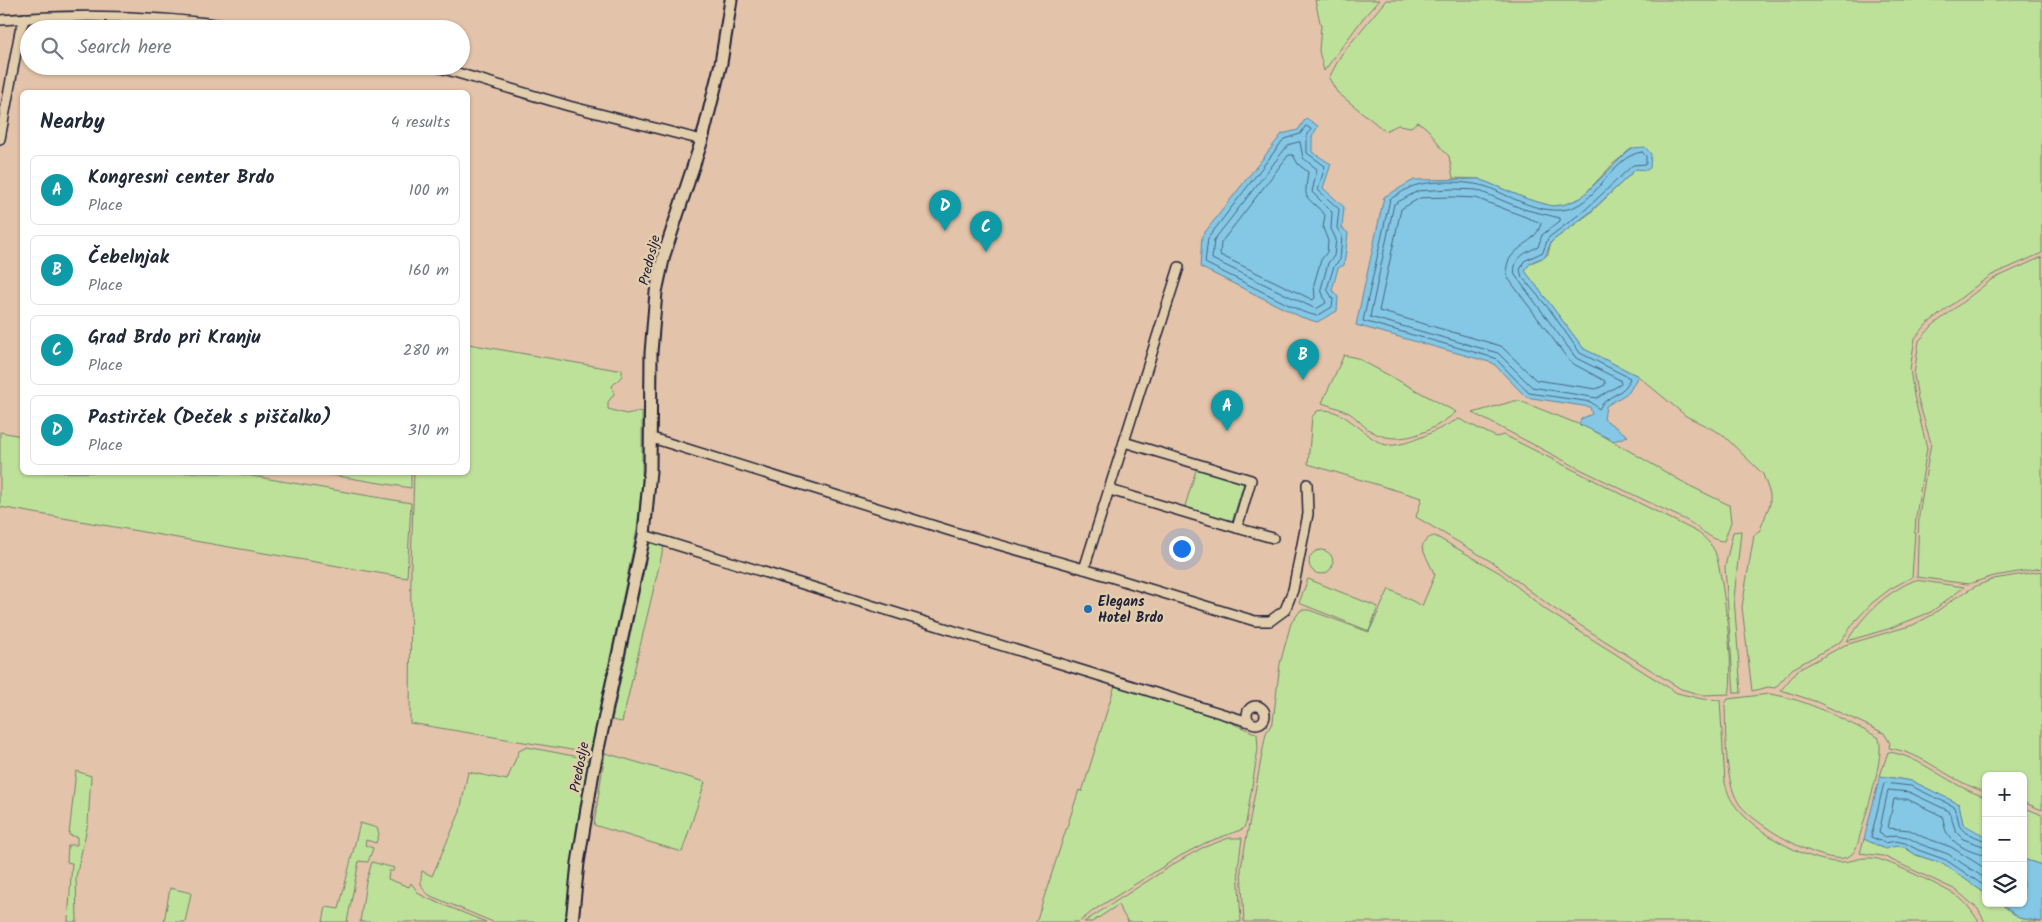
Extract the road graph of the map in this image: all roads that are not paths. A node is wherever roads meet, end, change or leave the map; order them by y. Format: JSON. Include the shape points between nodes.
{"nodes":[{"id":1,"x":731,"y":0,"type":"edge"},
{"id":2,"x":25,"y":18,"type":"joint"},
{"id":3,"x":0,"y":20,"type":"edge"},
{"id":4,"x":181,"y":20,"type":"edge"},
{"id":5,"x":20,"y":31,"type":"edge"},
{"id":6,"x":464,"y":75,"type":"edge"},
{"id":7,"x":0,"y":139,"type":"edge"},
{"id":8,"x":702,"y":140,"type":"junction"},
{"id":9,"x":1179,"y":267,"type":"dead end"},
{"id":10,"x":652,"y":438,"type":"junction"},
{"id":11,"x":1124,"y":442,"type":"junction"},
{"id":12,"x":1307,"y":484,"type":"dead end"},
{"id":13,"x":1110,"y":490,"type":"junction"},
{"id":14,"x":1237,"y":528,"type":"junction"},
{"id":15,"x":644,"y":535,"type":"junction"},
{"id":16,"x":1273,"y":538,"type":"dead end"},
{"id":17,"x":1084,"y":569,"type":"junction"},
{"id":18,"x":1247,"y":712,"type":"junction"},
{"id":19,"x":1224,"y":715,"type":"junction"},
{"id":20,"x":1248,"y":722,"type":"junction"},
{"id":21,"x":572,"y":922,"type":"edge"}],
"edges":[{"from":1,"to":8,"type":"street","name":"Predoslje"},
{"from":2,"to":3,"type":"street"},
{"from":2,"to":4,"type":"street","via":[[101,16]]},
{"from":5,"to":7,"type":"street"},
{"from":6,"to":8,"type":"street"},
{"from":8,"to":10,"type":"street","name":"Predoslje","via":[[664,255],[656,292],[651,353]]},
{"from":9,"to":11,"type":"street"},
{"from":10,"to":15,"type":"street","name":"Predoslje"},
{"from":10,"to":17,"type":"street"},
{"from":11,"to":13,"type":"street"},
{"from":11,"to":14,"type":"street","via":[[1251,480]]},
{"from":12,"to":17,"type":"street","via":[[1308,514],[1293,590],[1285,610],[1270,621],[1255,622]]},
{"from":13,"to":14,"type":"street"},
{"from":13,"to":17,"type":"street"},
{"from":14,"to":16,"type":"street"},
{"from":15,"to":19,"type":"street"},
{"from":15,"to":21,"type":"street","name":"Predoslje","via":[[593,772]]},
{"from":18,"to":19,"type":"street"},
{"from":18,"to":20,"type":"street"},
{"from":18,"to":20,"type":"street","via":[[1255,706],[1265,713],[1260,724]]},
{"from":19,"to":20,"type":"street"}]}
